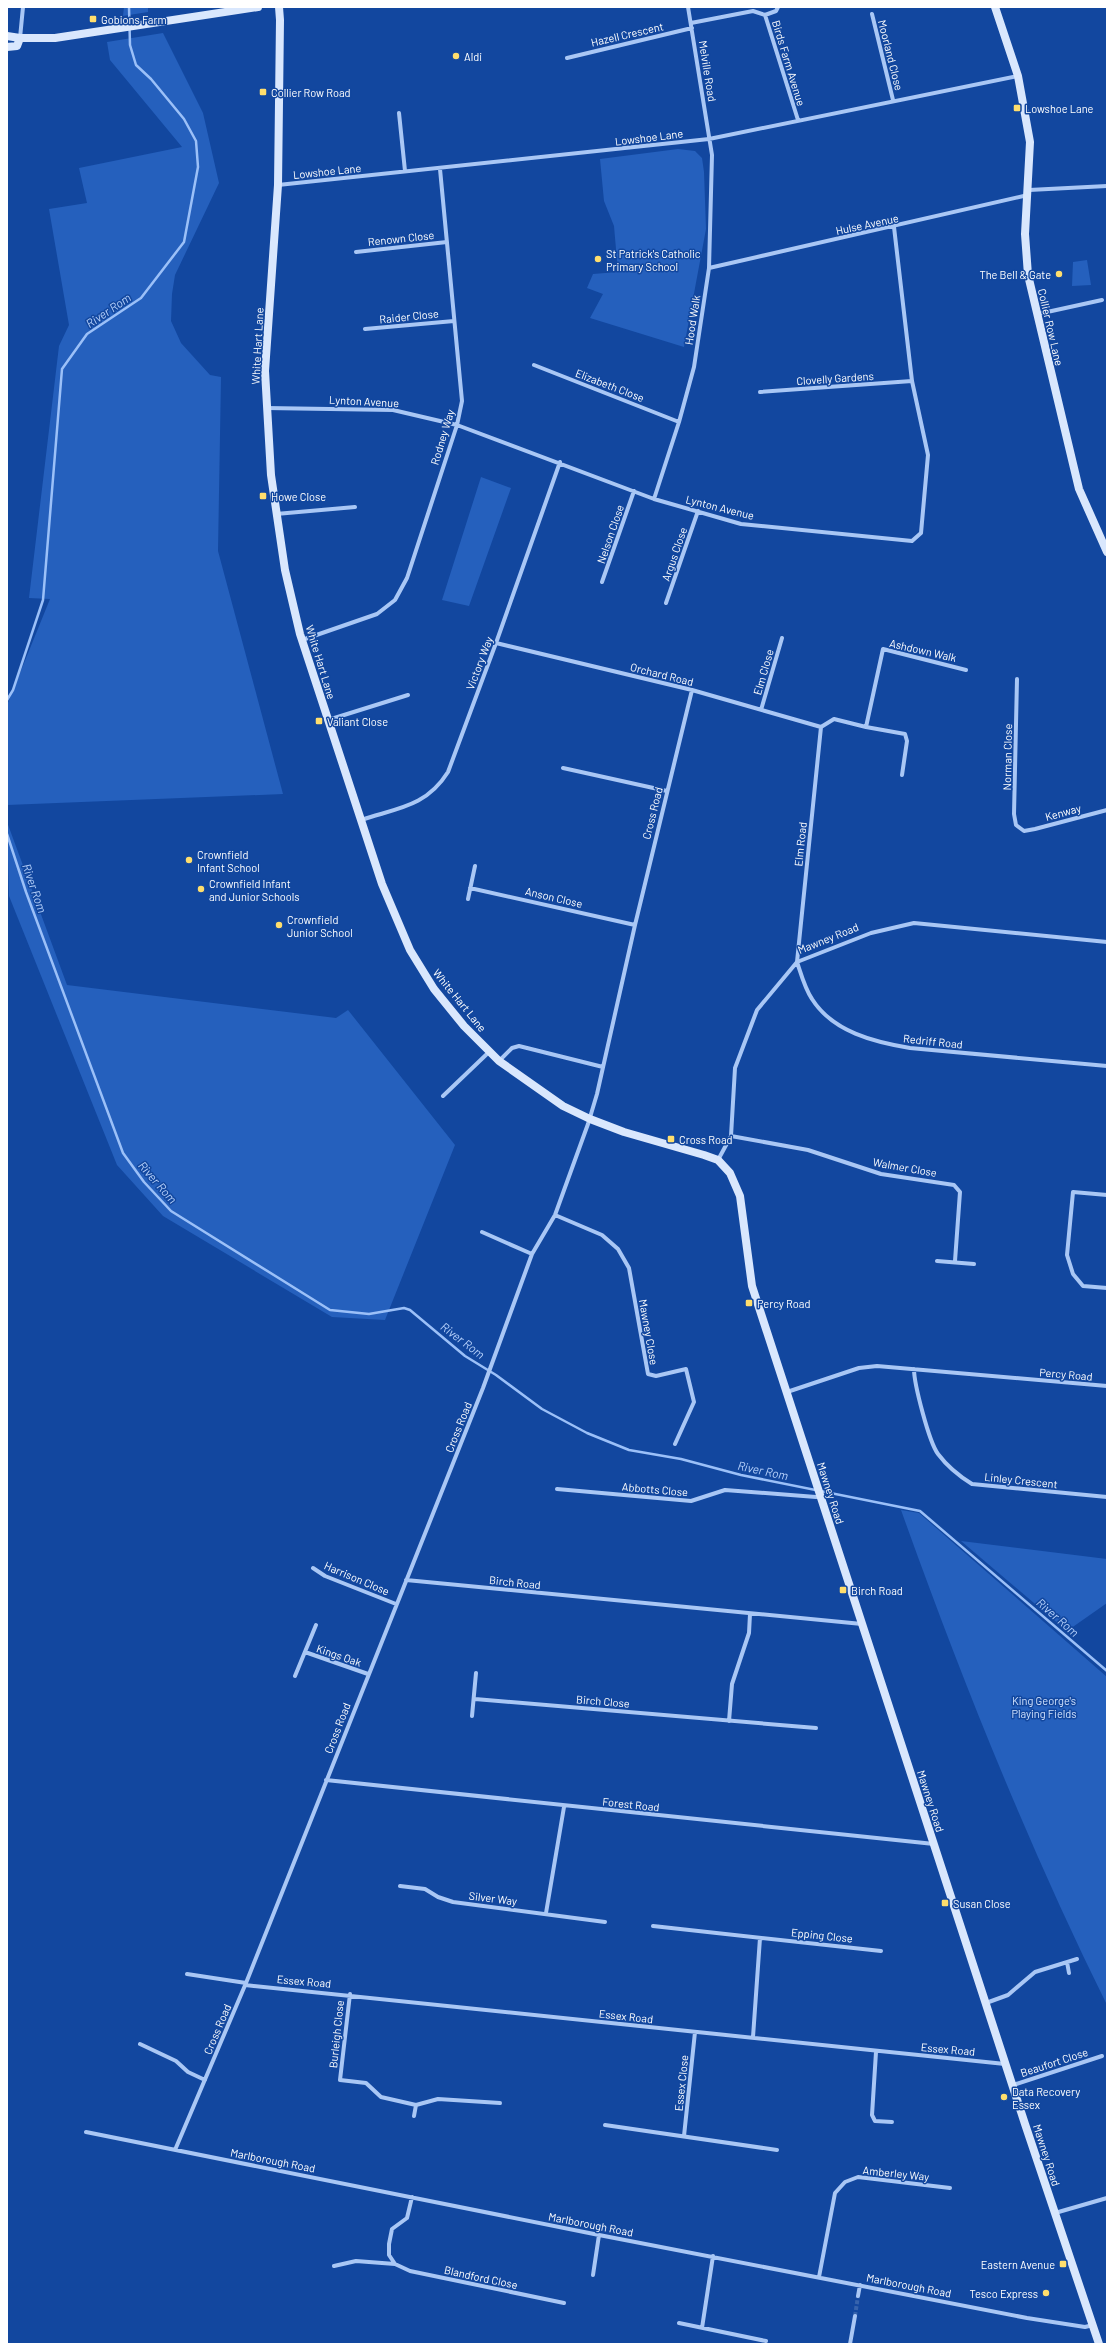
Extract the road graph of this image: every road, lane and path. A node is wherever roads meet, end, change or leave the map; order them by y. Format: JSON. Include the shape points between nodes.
{"nodes":[{"id":1,"x":23,"y":7,"type":"edge"},
{"id":2,"x":258,"y":7,"type":"edge"},
{"id":3,"x":279,"y":7,"type":"edge"},
{"id":4,"x":688,"y":7,"type":"edge"},
{"id":5,"x":778,"y":7,"type":"edge"},
{"id":6,"x":994,"y":7,"type":"edge"},
{"id":7,"x":872,"y":14,"type":"dead end"},
{"id":8,"x":765,"y":15,"type":"junction"},
{"id":9,"x":691,"y":26,"type":"junction"},
{"id":10,"x":7,"y":36,"type":"edge"},
{"id":11,"x":20,"y":38,"type":"junction"},
{"id":12,"x":7,"y":48,"type":"edge"},
{"id":13,"x":567,"y":58,"type":"dead end"},
{"id":14,"x":1018,"y":76,"type":"junction"},
{"id":15,"x":893,"y":100,"type":"junction"},
{"id":16,"x":399,"y":113,"type":"dead end"},
{"id":17,"x":798,"y":120,"type":"junction"},
{"id":18,"x":709,"y":139,"type":"junction"},
{"id":19,"x":440,"y":169,"type":"junction"},
{"id":20,"x":405,"y":171,"type":"junction"},
{"id":21,"x":278,"y":185,"type":"junction"},
{"id":22,"x":1107,"y":186,"type":"edge"},
{"id":23,"x":1028,"y":192,"type":"junction"},
{"id":24,"x":894,"y":227,"type":"junction"},
{"id":25,"x":447,"y":242,"type":"junction"},
{"id":26,"x":356,"y":252,"type":"dead end"},
{"id":27,"x":709,"y":268,"type":"junction"},
{"id":28,"x":1102,"y":300,"type":"dead end"},
{"id":29,"x":1036,"y":315,"type":"junction"},
{"id":30,"x":454,"y":320,"type":"junction"},
{"id":31,"x":365,"y":329,"type":"dead end"},
{"id":32,"x":534,"y":365,"type":"dead end"},
{"id":33,"x":912,"y":381,"type":"junction"},
{"id":34,"x":760,"y":392,"type":"dead end"},
{"id":35,"x":266,"y":408,"type":"junction"},
{"id":36,"x":679,"y":422,"type":"junction"},
{"id":37,"x":457,"y":425,"type":"junction"},
{"id":38,"x":560,"y":462,"type":"junction"},
{"id":39,"x":634,"y":491,"type":"junction"},
{"id":40,"x":654,"y":499,"type":"junction"},
{"id":41,"x":355,"y":507,"type":"dead end"},
{"id":42,"x":698,"y":511,"type":"junction"},
{"id":43,"x":276,"y":514,"type":"junction"},
{"id":44,"x":1107,"y":552,"type":"edge"},
{"id":45,"x":602,"y":582,"type":"dead end"},
{"id":46,"x":666,"y":603,"type":"dead end"},
{"id":47,"x":782,"y":638,"type":"dead end"},
{"id":48,"x":302,"y":640,"type":"junction"},
{"id":49,"x":496,"y":643,"type":"junction"},
{"id":50,"x":966,"y":670,"type":"dead end"},
{"id":51,"x":1017,"y":679,"type":"dead end"},
{"id":52,"x":692,"y":690,"type":"junction"},
{"id":53,"x":408,"y":695,"type":"dead end"},
{"id":54,"x":761,"y":710,"type":"junction"},
{"id":55,"x":328,"y":720,"type":"junction"},
{"id":56,"x":821,"y":727,"type":"junction"},
{"id":57,"x":866,"y":727,"type":"junction"},
{"id":58,"x":563,"y":768,"type":"dead end"},
{"id":59,"x":902,"y":776,"type":"dead end"},
{"id":60,"x":667,"y":791,"type":"junction"},
{"id":61,"x":1107,"y":810,"type":"edge"},
{"id":62,"x":360,"y":820,"type":"junction"},
{"id":63,"x":1024,"y":831,"type":"joint"},
{"id":64,"x":475,"y":866,"type":"dead end"},
{"id":65,"x":470,"y":888,"type":"junction"},
{"id":66,"x":468,"y":899,"type":"dead end"},
{"id":67,"x":635,"y":925,"type":"junction"},
{"id":68,"x":1107,"y":942,"type":"edge"},
{"id":69,"x":797,"y":962,"type":"junction"},
{"id":70,"x":490,"y":1052,"type":"junction"},
{"id":71,"x":499,"y":1061,"type":"junction"},
{"id":72,"x":1107,"y":1066,"type":"edge"},
{"id":73,"x":603,"y":1067,"type":"junction"},
{"id":74,"x":443,"y":1096,"type":"dead end"},
{"id":75,"x":590,"y":1119,"type":"junction"},
{"id":76,"x":731,"y":1136,"type":"junction"},
{"id":77,"x":718,"y":1160,"type":"junction"},
{"id":78,"x":1107,"y":1195,"type":"edge"},
{"id":79,"x":554,"y":1215,"type":"junction"},
{"id":80,"x":482,"y":1232,"type":"dead end"},
{"id":81,"x":532,"y":1254,"type":"junction"},
{"id":82,"x":936,"y":1261,"type":"dead end"},
{"id":83,"x":955,"y":1262,"type":"junction"},
{"id":84,"x":974,"y":1264,"type":"dead end"},
{"id":85,"x":1107,"y":1288,"type":"edge"},
{"id":86,"x":914,"y":1369,"type":"junction"},
{"id":87,"x":1107,"y":1386,"type":"edge"},
{"id":88,"x":787,"y":1392,"type":"junction"},
{"id":89,"x":675,"y":1444,"type":"dead end"},
{"id":90,"x":557,"y":1489,"type":"dead end"},
{"id":91,"x":821,"y":1494,"type":"junction"},
{"id":92,"x":1107,"y":1497,"type":"edge"},
{"id":93,"x":313,"y":1568,"type":"dead end"},
{"id":94,"x":406,"y":1580,"type":"junction"},
{"id":95,"x":396,"y":1604,"type":"junction"},
{"id":96,"x":750,"y":1614,"type":"junction"},
{"id":97,"x":862,"y":1624,"type":"junction"},
{"id":98,"x":316,"y":1625,"type":"dead end"},
{"id":99,"x":305,"y":1652,"type":"junction"},
{"id":100,"x":476,"y":1672,"type":"dead end"},
{"id":101,"x":368,"y":1674,"type":"junction"},
{"id":102,"x":295,"y":1676,"type":"dead end"},
{"id":103,"x":475,"y":1698,"type":"junction"},
{"id":104,"x":472,"y":1716,"type":"dead end"},
{"id":105,"x":729,"y":1721,"type":"junction"},
{"id":106,"x":816,"y":1728,"type":"dead end"},
{"id":107,"x":326,"y":1780,"type":"junction"},
{"id":108,"x":564,"y":1806,"type":"junction"},
{"id":109,"x":934,"y":1844,"type":"junction"},
{"id":110,"x":400,"y":1886,"type":"dead end"},
{"id":111,"x":546,"y":1913,"type":"junction"},
{"id":112,"x":605,"y":1922,"type":"dead end"},
{"id":113,"x":653,"y":1926,"type":"dead end"},
{"id":114,"x":760,"y":1938,"type":"junction"},
{"id":115,"x":881,"y":1951,"type":"dead end"},
{"id":116,"x":1077,"y":1959,"type":"dead end"},
{"id":117,"x":1067,"y":1962,"type":"junction"},
{"id":118,"x":1070,"y":1973,"type":"dead end"},
{"id":119,"x":187,"y":1974,"type":"dead end"},
{"id":120,"x":246,"y":1984,"type":"junction"},
{"id":121,"x":350,"y":1994,"type":"junction"},
{"id":122,"x":986,"y":2003,"type":"junction"},
{"id":123,"x":695,"y":2032,"type":"junction"},
{"id":124,"x":753,"y":2037,"type":"junction"},
{"id":125,"x":140,"y":2044,"type":"dead end"},
{"id":126,"x":876,"y":2052,"type":"junction"},
{"id":127,"x":1102,"y":2056,"type":"dead end"},
{"id":128,"x":1006,"y":2064,"type":"junction"},
{"id":129,"x":205,"y":2080,"type":"junction"},
{"id":130,"x":1013,"y":2085,"type":"junction"},
{"id":131,"x":500,"y":2103,"type":"dead end"},
{"id":132,"x":416,"y":2105,"type":"junction"},
{"id":133,"x":414,"y":2116,"type":"dead end"},
{"id":134,"x":892,"y":2122,"type":"dead end"},
{"id":135,"x":605,"y":2125,"type":"dead end"},
{"id":136,"x":86,"y":2132,"type":"dead end"},
{"id":137,"x":684,"y":2136,"type":"junction"},
{"id":138,"x":175,"y":2150,"type":"junction"},
{"id":139,"x":777,"y":2150,"type":"dead end"},
{"id":140,"x":950,"y":2188,"type":"dead end"},
{"id":141,"x":412,"y":2197,"type":"junction"},
{"id":142,"x":1107,"y":2198,"type":"edge"},
{"id":143,"x":1055,"y":2213,"type":"junction"},
{"id":144,"x":599,"y":2235,"type":"junction"},
{"id":145,"x":713,"y":2256,"type":"junction"},
{"id":146,"x":395,"y":2264,"type":"junction"},
{"id":147,"x":334,"y":2266,"type":"dead end"},
{"id":148,"x":593,"y":2275,"type":"dead end"},
{"id":149,"x":819,"y":2277,"type":"junction"},
{"id":150,"x":860,"y":2285,"type":"junction"},
{"id":151,"x":858,"y":2296,"type":"tunnel mouth"},
{"id":152,"x":564,"y":2303,"type":"dead end"},
{"id":153,"x":855,"y":2316,"type":"tunnel mouth"},
{"id":154,"x":679,"y":2323,"type":"dead end"},
{"id":155,"x":1093,"y":2325,"type":"junction"},
{"id":156,"x":702,"y":2328,"type":"junction"},
{"id":157,"x":766,"y":2341,"type":"dead end"},
{"id":158,"x":850,"y":2344,"type":"edge"},
{"id":159,"x":1099,"y":2344,"type":"edge"}],
"edges":[{"from":1,"to":11,"type":"street"},
{"from":2,"to":11,"type":"street","via":[[55,38]]},
{"from":3,"to":21,"type":"street","name":"White Hart Lane"},
{"from":4,"to":9,"type":"street","name":"Melville Road"},
{"from":5,"to":8,"type":"street"},
{"from":6,"to":14,"type":"street","name":"Collier Row Lane"},
{"from":7,"to":15,"type":"street","name":"Moorland Close"},
{"from":8,"to":9,"type":"street","name":"Birds Farm Avenue","via":[[753,11]]},
{"from":8,"to":17,"type":"street","name":"Birds Farm Avenue"},
{"from":9,"to":13,"type":"street","name":"Hazell Crescent"},
{"from":9,"to":18,"type":"street","name":"Melville Road"},
{"from":10,"to":11,"type":"street"},
{"from":11,"to":12,"type":"street","via":[[16,46]]},
{"from":14,"to":15,"type":"street","name":"Lowshoe Lane"},
{"from":14,"to":23,"type":"street","name":"Collier Row Lane","via":[[1030,142]]},
{"from":15,"to":17,"type":"street","name":"Lowshoe Lane"},
{"from":16,"to":20,"type":"street"},
{"from":17,"to":18,"type":"street","name":"Lowshoe Lane"},
{"from":18,"to":19,"type":"street","name":"Lowshoe Lane"},
{"from":18,"to":27,"type":"street","name":"Hood Walk","via":[[713,178]]},
{"from":19,"to":20,"type":"street","name":"Lowshoe Lane"},
{"from":19,"to":25,"type":"street","name":"Rodney Way"},
{"from":20,"to":21,"type":"street","name":"Lowshoe Lane"},
{"from":21,"to":35,"type":"street","name":"White Hart Lane","via":[[265,371]]},
{"from":22,"to":23,"type":"street","name":"Hulse Avenue"},
{"from":23,"to":24,"type":"street","name":"Hulse Avenue"},
{"from":23,"to":29,"type":"street","name":"Collier Row Lane","via":[[1025,234]]},
{"from":24,"to":27,"type":"street","name":"Hulse Avenue"},
{"from":24,"to":33,"type":"street","name":"Lynton Avenue"},
{"from":25,"to":26,"type":"street","name":"Renown Close"},
{"from":25,"to":30,"type":"street","name":"Rodney Way"},
{"from":27,"to":36,"type":"street","name":"Hood Walk","via":[[694,367]]},
{"from":28,"to":29,"type":"street"},
{"from":29,"to":44,"type":"street","name":"Collier Row Lane","via":[[1079,489]]},
{"from":30,"to":31,"type":"street","name":"Raider Close"},
{"from":30,"to":37,"type":"street","name":"Rodney Way","via":[[462,401]]},
{"from":32,"to":36,"type":"street","name":"Elizabeth Close"},
{"from":33,"to":34,"type":"street","name":"Clovelly Gardens"},
{"from":33,"to":42,"type":"street","name":"Lynton Avenue","via":[[928,454],[921,533],[916,540],[741,524]]},
{"from":35,"to":37,"type":"street","name":"Lynton Avenue","via":[[393,410]]},
{"from":35,"to":43,"type":"street","name":"White Hart Lane"},
{"from":36,"to":40,"type":"street","name":"Hood Walk"},
{"from":37,"to":38,"type":"street","name":"Lynton Avenue"},
{"from":37,"to":48,"type":"street","name":"Rodney Way","via":[[407,578],[395,600],[377,614]]},
{"from":38,"to":39,"type":"street","name":"Lynton Avenue"},
{"from":38,"to":49,"type":"street","name":"Victory Way"},
{"from":39,"to":40,"type":"street","name":"Lynton Avenue"},
{"from":39,"to":45,"type":"street","name":"Nelson Close"},
{"from":40,"to":42,"type":"street","name":"Lynton Avenue"},
{"from":41,"to":43,"type":"street"},
{"from":42,"to":46,"type":"street","name":"Argus Close"},
{"from":43,"to":48,"type":"street","name":"White Hart Lane","via":[[289,589]]},
{"from":47,"to":54,"type":"street","name":"Elm Close"},
{"from":48,"to":55,"type":"street","name":"White Hart Lane"},
{"from":49,"to":52,"type":"street","name":"Orchard Road"},
{"from":49,"to":62,"type":"street","name":"Victory Way","via":[[448,772],[441,783],[431,794],[414,804]]},
{"from":50,"to":57,"type":"street","name":"Ashdown Walk","via":[[883,649]]},
{"from":51,"to":63,"type":"street","name":"Norman Close","via":[[1014,814],[1016,825]]},
{"from":52,"to":54,"type":"street","name":"Orchard Road"},
{"from":52,"to":60,"type":"street","name":"Cross Road"},
{"from":53,"to":55,"type":"street"},
{"from":54,"to":56,"type":"street","name":"Orchard Road"},
{"from":55,"to":62,"type":"street","name":"White Hart Lane"},
{"from":56,"to":57,"type":"street","via":[[834,719]]},
{"from":56,"to":69,"type":"street","name":"Elm Road"},
{"from":57,"to":59,"type":"street","via":[[905,734],[907,741]]},
{"from":58,"to":60,"type":"street"},
{"from":60,"to":67,"type":"street","name":"Cross Road"},
{"from":61,"to":63,"type":"street","name":"Kenway"},
{"from":62,"to":70,"type":"street","name":"White Hart Lane","via":[[382,884],[412,953],[434,990]]},
{"from":64,"to":65,"type":"street"},
{"from":65,"to":66,"type":"street"},
{"from":65,"to":67,"type":"street","name":"Anson Close"},
{"from":67,"to":73,"type":"street","name":"Cross Road"},
{"from":68,"to":69,"type":"street","name":"Mawney Road","via":[[914,923],[870,933]]},
{"from":69,"to":72,"type":"street","name":"Redriff Road","via":[[811,999],[827,1018],[850,1032],[882,1044]]},
{"from":69,"to":76,"type":"street","name":"Mawney Road","via":[[757,1010],[736,1068]]},
{"from":70,"to":71,"type":"street","name":"White Hart Lane"},
{"from":70,"to":74,"type":"street"},
{"from":71,"to":73,"type":"street","via":[[512,1048],[519,1046]]},
{"from":71,"to":75,"type":"street","name":"White Hart Lane","via":[[563,1106]]},
{"from":73,"to":75,"type":"street","name":"Cross Road"},
{"from":75,"to":77,"type":"street","name":"White Hart Lane","via":[[624,1132]]},
{"from":75,"to":79,"type":"street","name":"Cross Road"},
{"from":76,"to":77,"type":"street","name":"Mawney Road"},
{"from":76,"to":83,"type":"street","name":"Walmer Close","via":[[808,1150],[881,1174],[954,1185],[960,1192]]},
{"from":77,"to":88,"type":"street","name":"Mawney Road","via":[[733,1177],[740,1196],[752,1286]]},
{"from":78,"to":85,"type":"street","via":[[1073,1192],[1067,1255],[1073,1274],[1083,1286]]},
{"from":79,"to":81,"type":"street","name":"Cross Road"},
{"from":79,"to":89,"type":"street","name":"Mawney Close","via":[[602,1235],[618,1249],[629,1268],[648,1374],[656,1376],[686,1369],[694,1402]]},
{"from":80,"to":81,"type":"street"},
{"from":81,"to":94,"type":"street","name":"Cross Road","via":[[494,1360]]},
{"from":82,"to":83,"type":"street"},
{"from":83,"to":84,"type":"street"},
{"from":86,"to":87,"type":"street","name":"Percy Road"},
{"from":86,"to":88,"type":"street","name":"Percy Road","via":[[877,1366],[859,1368]]},
{"from":86,"to":92,"type":"street","name":"Linley Crescent","via":[[921,1405],[937,1453],[956,1474],[972,1484]]},
{"from":88,"to":91,"type":"street","name":"Mawney Road"},
{"from":90,"to":91,"type":"street","name":"Abbotts Close","via":[[691,1501],[725,1490]]},
{"from":91,"to":97,"type":"street","name":"Mawney Road"},
{"from":93,"to":95,"type":"street","name":"Harrison Close","via":[[325,1576]]},
{"from":94,"to":95,"type":"street","name":"Cross Road"},
{"from":94,"to":96,"type":"street","name":"Birch Road"},
{"from":95,"to":101,"type":"street","name":"Cross Road"},
{"from":96,"to":97,"type":"street","name":"Birch Road"},
{"from":96,"to":105,"type":"street","via":[[749,1633],[732,1684]]},
{"from":97,"to":109,"type":"street","name":"Mawney Road"},
{"from":98,"to":99,"type":"street","name":"Kings Oak"},
{"from":99,"to":101,"type":"street","name":"Kings Oak"},
{"from":99,"to":102,"type":"street","name":"Kings Oak"},
{"from":100,"to":103,"type":"street"},
{"from":101,"to":107,"type":"street","name":"Cross Road"},
{"from":103,"to":104,"type":"street"},
{"from":103,"to":105,"type":"street","name":"Birch Close"},
{"from":105,"to":106,"type":"street","name":"Birch Close"},
{"from":107,"to":108,"type":"street","name":"Forest Road"},
{"from":107,"to":120,"type":"street","name":"Cross Road"},
{"from":108,"to":109,"type":"street","name":"Forest Road"},
{"from":108,"to":111,"type":"street"},
{"from":109,"to":122,"type":"street","name":"Mawney Road"},
{"from":110,"to":111,"type":"street","name":"Silver Way","via":[[425,1889],[438,1898],[453,1902]]},
{"from":111,"to":112,"type":"street","name":"Silver Way"},
{"from":113,"to":114,"type":"street","name":"Epping Close"},
{"from":114,"to":115,"type":"street","name":"Epping Close"},
{"from":114,"to":124,"type":"street"},
{"from":116,"to":117,"type":"street"},
{"from":117,"to":118,"type":"street"},
{"from":117,"to":122,"type":"street","via":[[1035,1972],[1008,1995]]},
{"from":119,"to":120,"type":"street","name":"Essex Road"},
{"from":120,"to":121,"type":"street","name":"Essex Road"},
{"from":120,"to":129,"type":"street","name":"Cross Road"},
{"from":121,"to":123,"type":"street","name":"Essex Road"},
{"from":121,"to":132,"type":"street","name":"Burleigh Close","via":[[340,2080],[366,2083],[381,2097]]},
{"from":122,"to":128,"type":"street","name":"Mawney Road"},
{"from":123,"to":124,"type":"street","name":"Essex Road"},
{"from":123,"to":137,"type":"street","name":"Essex Close"},
{"from":124,"to":126,"type":"street","name":"Essex Road"},
{"from":125,"to":129,"type":"street","via":[[176,2061],[188,2072]]},
{"from":126,"to":128,"type":"street","name":"Essex Road"},
{"from":126,"to":134,"type":"street","via":[[872,2115],[875,2121]]},
{"from":127,"to":130,"type":"street","name":"Beaufort Close"},
{"from":128,"to":130,"type":"street","name":"Mawney Road"},
{"from":129,"to":138,"type":"street","name":"Cross Road"},
{"from":130,"to":143,"type":"street","name":"Mawney Road"},
{"from":131,"to":132,"type":"street","via":[[447,2099]]},
{"from":132,"to":133,"type":"street"},
{"from":135,"to":137,"type":"street"},
{"from":136,"to":138,"type":"street","name":"Marlborough Road"},
{"from":137,"to":139,"type":"street"},
{"from":138,"to":141,"type":"street","name":"Marlborough Road"},
{"from":140,"to":149,"type":"street","name":"Amberley Way","via":[[858,2177],[845,2182],[834,2193]]},
{"from":141,"to":144,"type":"street","name":"Marlborough Road"},
{"from":141,"to":146,"type":"street","via":[[407,2218],[392,2229],[388,2244],[389,2255]]},
{"from":142,"to":143,"type":"street"},
{"from":143,"to":155,"type":"street","name":"Mawney Road"},
{"from":144,"to":145,"type":"street","name":"Marlborough Road"},
{"from":144,"to":148,"type":"street"},
{"from":145,"to":149,"type":"street","name":"Marlborough Road"},
{"from":145,"to":156,"type":"street"},
{"from":146,"to":147,"type":"street","name":"Blandford Close","via":[[356,2261]]},
{"from":146,"to":152,"type":"street","name":"Blandford Close","via":[[410,2271]]},
{"from":149,"to":150,"type":"street","name":"Marlborough Road"},
{"from":150,"to":151,"type":"street"},
{"from":150,"to":155,"type":"street","name":"Marlborough Road","via":[[1069,2325]]},
{"from":153,"to":158,"type":"street"},
{"from":154,"to":156,"type":"street"},
{"from":155,"to":159,"type":"street","name":"Mawney Road"},
{"from":156,"to":157,"type":"street"}]}
